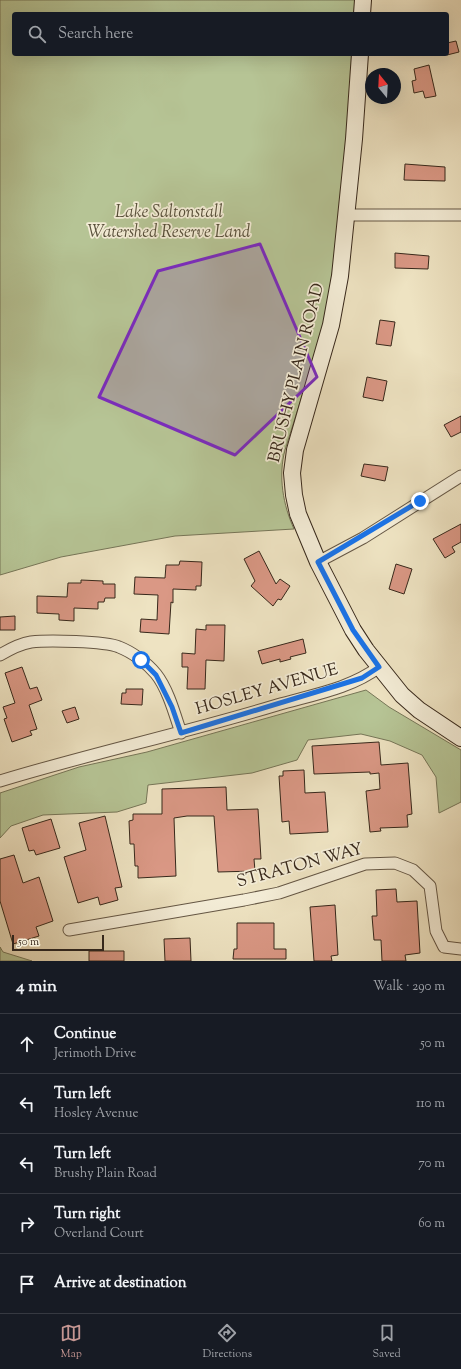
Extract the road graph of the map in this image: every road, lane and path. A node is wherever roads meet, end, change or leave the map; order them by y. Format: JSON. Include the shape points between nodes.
{"nodes":[{"id":1,"x":363,"y":0,"type":"edge"},
{"id":2,"x":362,"y":12,"type":"edge"},
{"id":3,"x":360,"y":56,"type":"edge"},
{"id":4,"x":346,"y":215,"type":"junction"},
{"id":5,"x":461,"y":215,"type":"edge"},
{"id":6,"x":461,"y":476,"type":"edge"},
{"id":7,"x":318,"y":562,"type":"junction"},
{"id":8,"x":0,"y":655,"type":"edge"},
{"id":9,"x":379,"y":667,"type":"junction"},
{"id":10,"x":181,"y":733,"type":"junction"},
{"id":11,"x":461,"y":738,"type":"edge"},
{"id":12,"x":0,"y":781,"type":"edge"},
{"id":13,"x":69,"y":930,"type":"dead end"},
{"id":14,"x":461,"y":949,"type":"edge"}],
"edges":[{"from":1,"to":2,"type":"main road"},
{"from":3,"to":4,"type":"main road","name":"BRUSHY PLAIN ROAD"},
{"from":4,"to":5,"type":"street"},
{"from":4,"to":7,"type":"main road","name":"BRUSHY PLAIN ROAD","via":[[332,325],[298,438],[292,473],[298,514]]},
{"from":6,"to":7,"type":"street","via":[[362,538]]},
{"from":7,"to":9,"type":"main road","name":"BRUSHY PLAIN ROAD","via":[[353,630]]},
{"from":8,"to":10,"type":"street","via":[[31,642],[82,642],[119,646],[141,660],[156,675],[172,707]]},
{"from":9,"to":10,"type":"street","name":"HOSLEY AVENUE","via":[[351,683]]},
{"from":9,"to":11,"type":"main road","name":"BRUSHY PLAIN ROAD","via":[[402,695],[419,710]]},
{"from":10,"to":12,"type":"street","name":"HOSLEY AVENUE","via":[[67,760]]},
{"from":13,"to":14,"type":"street","name":"STRATON WAY","via":[[279,893],[365,864],[395,863],[413,870],[430,886],[436,931],[444,947]]}]}
